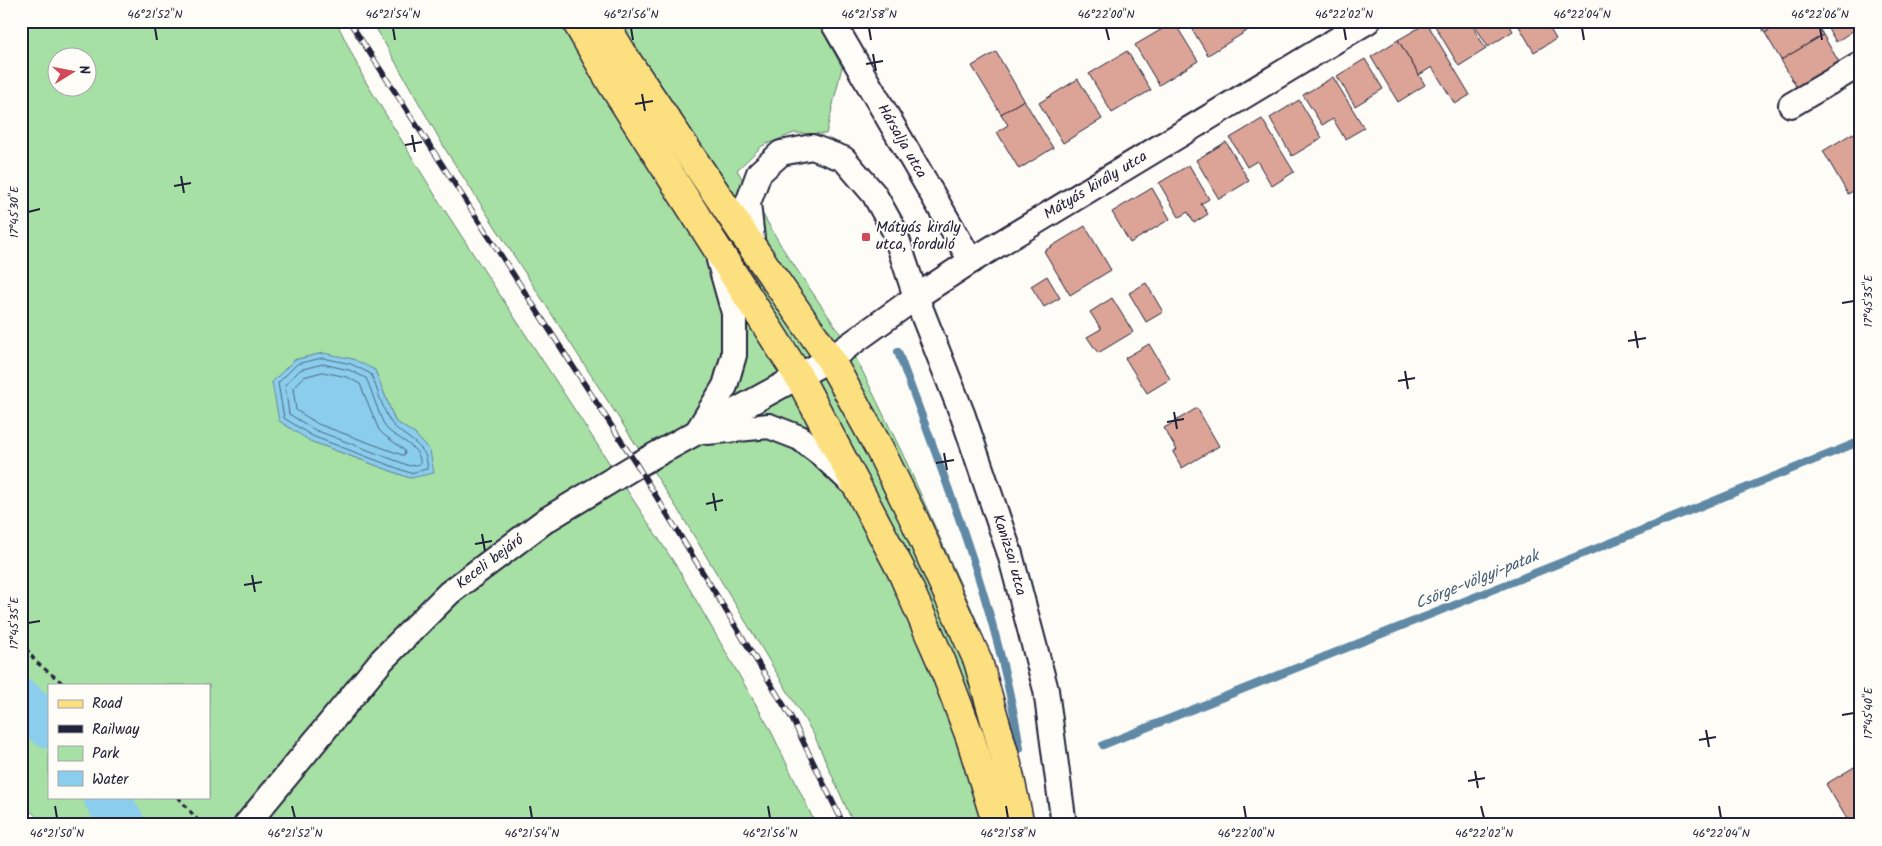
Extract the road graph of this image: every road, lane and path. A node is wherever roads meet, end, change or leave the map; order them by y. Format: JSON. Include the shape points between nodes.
{"nodes":[{"id":1,"x":576,"y":21,"type":"edge"},
{"id":2,"x":603,"y":21,"type":"edge"},
{"id":3,"x":832,"y":21,"type":"edge"},
{"id":4,"x":1368,"y":21,"type":"edge"},
{"id":5,"x":1861,"y":64,"type":"edge"},
{"id":6,"x":1791,"y":105,"type":"dead end"},
{"id":7,"x":753,"y":248,"type":"junction"},
{"id":8,"x":716,"y":250,"type":"junction"},
{"id":9,"x":971,"y":261,"type":"junction"},
{"id":10,"x":916,"y":297,"type":"junction"},
{"id":11,"x":830,"y":359,"type":"junction"},
{"id":12,"x":799,"y":377,"type":"junction"},
{"id":13,"x":696,"y":434,"type":"junction"},
{"id":14,"x":859,"y":490,"type":"junction"},
{"id":15,"x":21,"y":641,"type":"edge"},
{"id":16,"x":64,"y":684,"type":"edge"},
{"id":17,"x":179,"y":798,"type":"edge"},
{"id":18,"x":202,"y":825,"type":"edge"},
{"id":19,"x":246,"y":825,"type":"edge"},
{"id":20,"x":997,"y":825,"type":"edge"},
{"id":21,"x":1020,"y":825,"type":"edge"},
{"id":22,"x":1064,"y":825,"type":"edge"}],
"edges":[{"from":1,"to":8,"type":"main road"},
{"from":2,"to":7,"type":"main road"},
{"from":3,"to":9,"type":"street","name":"Hársalja utca"},
{"from":4,"to":9,"type":"street","name":"Mátyás király utca"},
{"from":5,"to":6,"type":"street"},
{"from":7,"to":10,"type":"street","name":"Kanizsai utca","via":[[748,203],[759,173],[781,153],[812,147],[844,159],[874,194],[894,230]]},
{"from":7,"to":11,"type":"main road"},
{"from":8,"to":12,"type":"main road"},
{"from":8,"to":13,"type":"street","via":[[734,314],[734,355],[725,386]]},
{"from":9,"to":10,"type":"street","name":"Mátyás király utca"},
{"from":10,"to":11,"type":"street","name":"Mátyás király utca"},
{"from":10,"to":22,"type":"street","name":"Kanizsai utca","via":[[964,416],[1010,554],[1046,690]]},
{"from":11,"to":12,"type":"street","name":"Mátyás király utca"},
{"from":11,"to":21,"type":"main road","via":[[914,519],[978,661],[1006,760]]},
{"from":12,"to":13,"type":"street","name":"Keceli bejáró"},
{"from":12,"to":14,"type":"main road"},
{"from":13,"to":14,"type":"street","via":[[769,426],[800,438]]},
{"from":13,"to":19,"type":"street","name":"Keceli bejáró","via":[[546,520],[449,593],[382,660]]},
{"from":14,"to":20,"type":"main road","via":[[902,572],[942,663],[970,737]]},
{"from":15,"to":16,"type":"path","via":[[36,662]]},
{"from":17,"to":18,"type":"path"}]}
